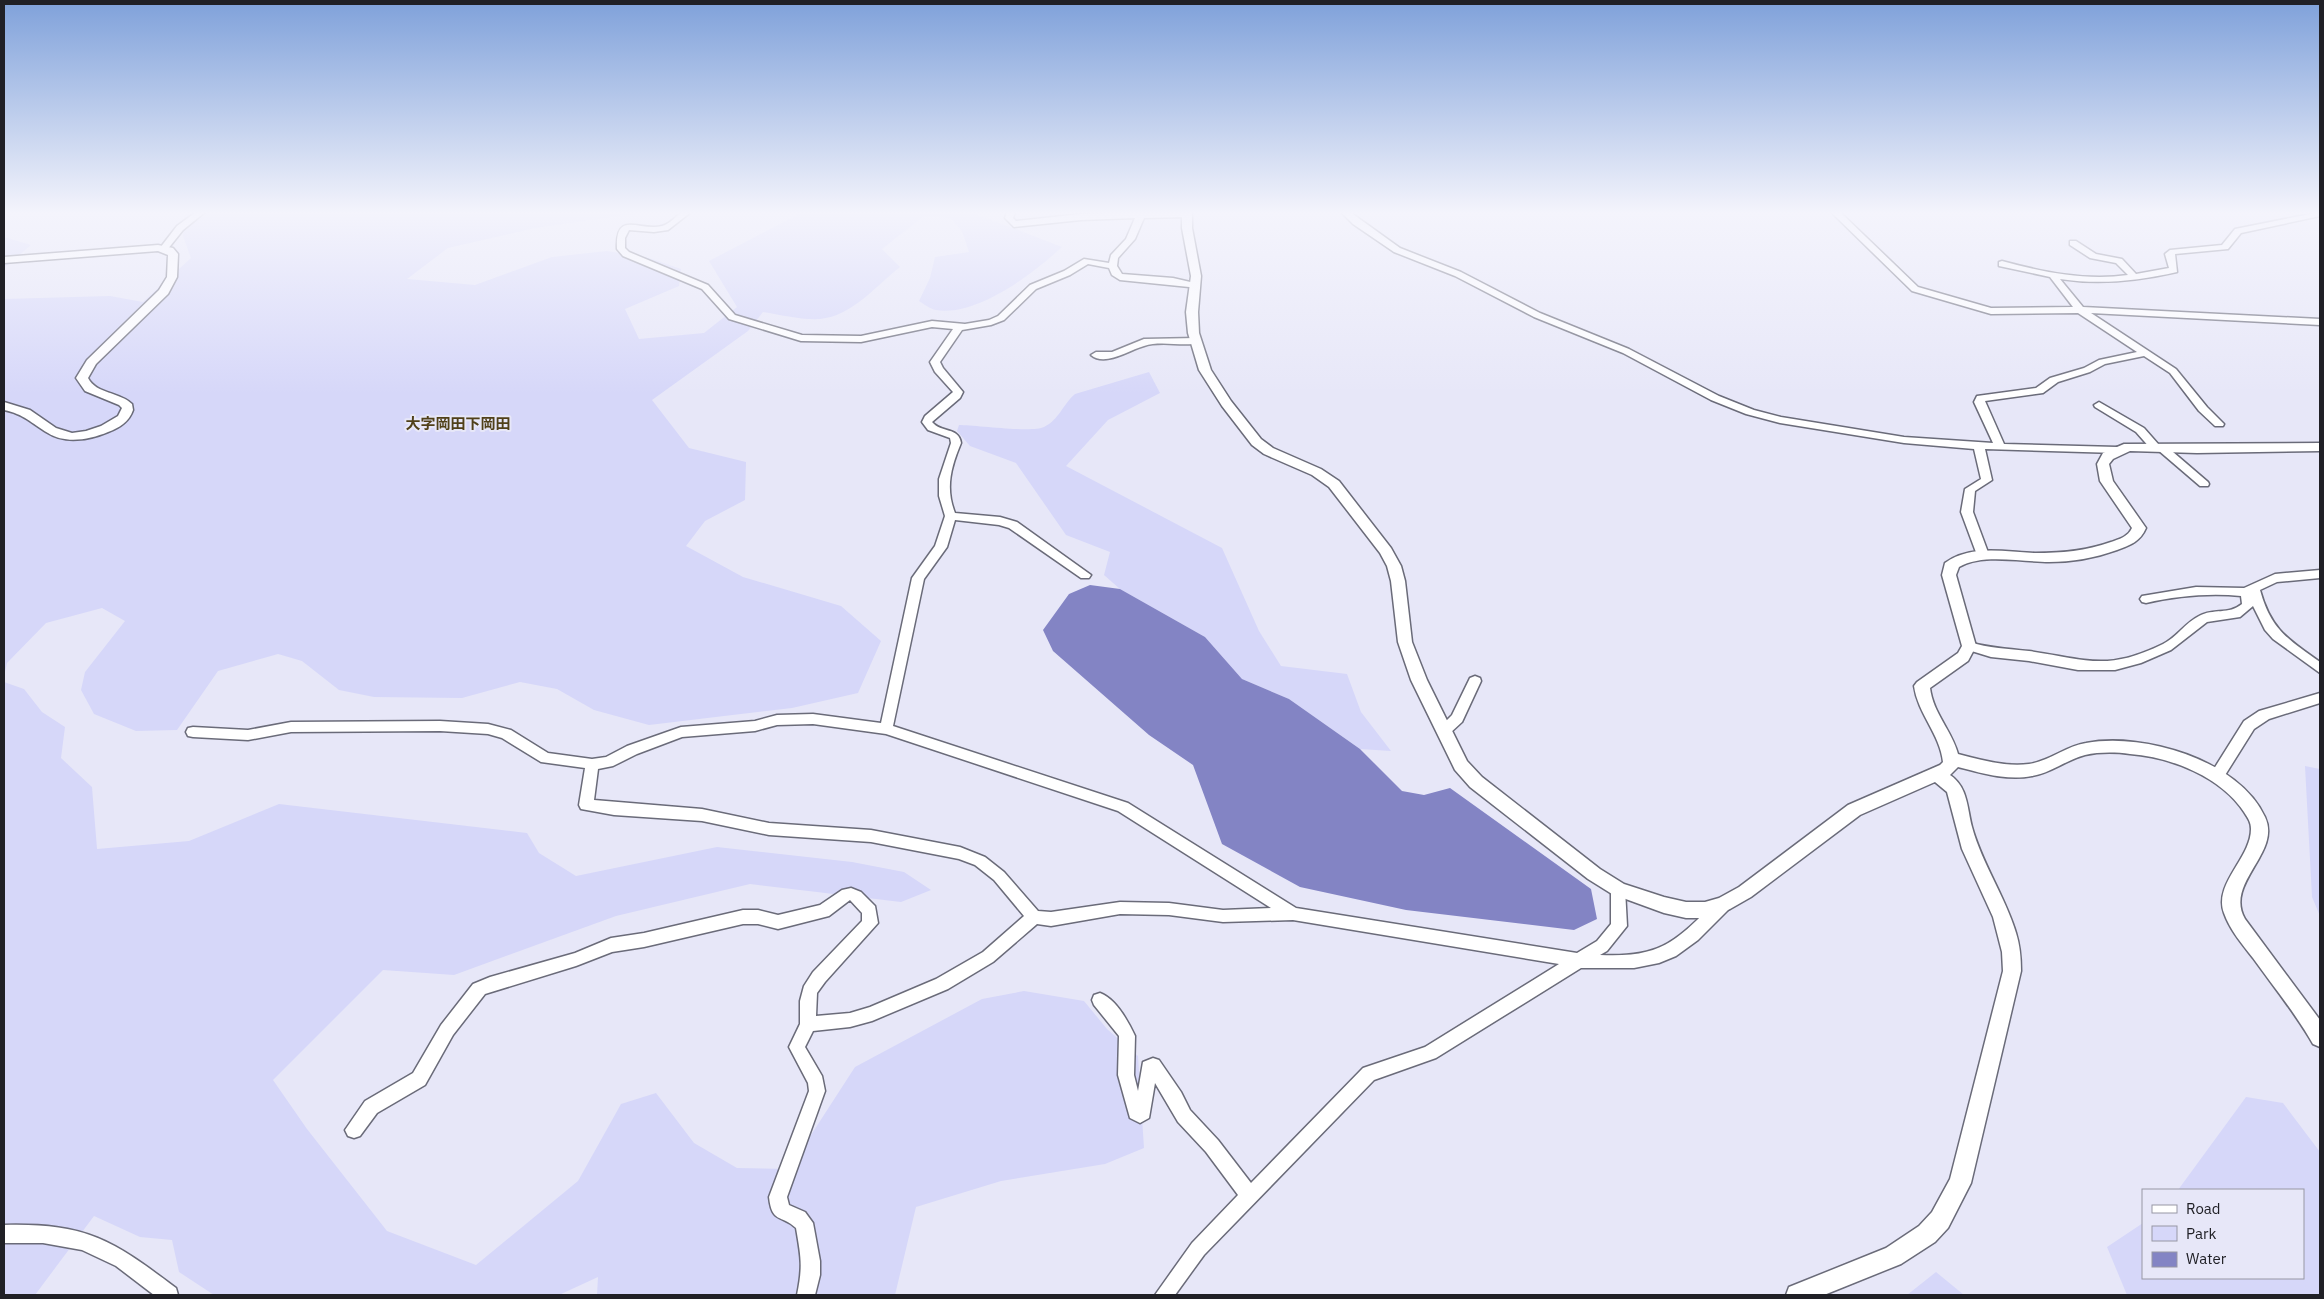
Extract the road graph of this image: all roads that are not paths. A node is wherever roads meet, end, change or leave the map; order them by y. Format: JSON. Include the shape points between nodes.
{"nodes":[{"id":1,"x":172,"y":273,"type":"edge"},
{"id":2,"x":671,"y":273,"type":"edge"},
{"id":3,"x":1068,"y":273,"type":"edge"},
{"id":4,"x":1114,"y":273,"type":"edge"},
{"id":5,"x":1194,"y":273,"type":"edge"},
{"id":6,"x":1454,"y":273,"type":"edge"},
{"id":7,"x":1898,"y":273,"type":"edge"},
{"id":8,"x":2036,"y":273,"type":"edge"},
{"id":9,"x":2130,"y":273,"type":"edge"},
{"id":10,"x":2159,"y":273,"type":"edge"},
{"id":11,"x":2054,"y":277,"type":"junction"},
{"id":12,"x":2134,"y":277,"type":"junction"},
{"id":13,"x":1196,"y":286,"type":"junction"},
{"id":14,"x":2080,"y":310,"type":"junction"},
{"id":15,"x":2320,"y":322,"type":"edge"},
{"id":16,"x":959,"y":327,"type":"junction"},
{"id":17,"x":1196,"y":341,"type":"junction"},
{"id":18,"x":2147,"y":353,"type":"junction"},
{"id":19,"x":1096,"y":355,"type":"dead end"},
{"id":20,"x":2099,"y":405,"type":"dead end"},
{"id":21,"x":4,"y":406,"type":"edge"},
{"id":22,"x":2219,"y":424,"type":"dead end"},
{"id":23,"x":1979,"y":446,"type":"junction"},
{"id":24,"x":2000,"y":446,"type":"junction"},
{"id":25,"x":2158,"y":447,"type":"junction"},
{"id":26,"x":2320,"y":447,"type":"edge"},
{"id":27,"x":2116,"y":450,"type":"junction"},
{"id":28,"x":2204,"y":484,"type":"dead end"},
{"id":29,"x":951,"y":516,"type":"junction"},
{"id":30,"x":1983,"y":555,"type":"junction"},
{"id":31,"x":2320,"y":574,"type":"edge"},
{"id":32,"x":1085,"y":575,"type":"dead end"},
{"id":33,"x":2250,"y":590,"type":"junction"},
{"id":34,"x":2146,"y":600,"type":"dead end"},
{"id":35,"x":1968,"y":646,"type":"junction"},
{"id":36,"x":2320,"y":668,"type":"edge"},
{"id":37,"x":1475,"y":681,"type":"dead end"},
{"id":38,"x":2320,"y":698,"type":"edge"},
{"id":39,"x":886,"y":729,"type":"junction"},
{"id":40,"x":1444,"y":730,"type":"junction"},
{"id":41,"x":192,"y":732,"type":"dead end"},
{"id":42,"x":1951,"y":759,"type":"junction"},
{"id":43,"x":592,"y":764,"type":"junction"},
{"id":44,"x":1938,"y":775,"type":"junction"},
{"id":45,"x":2217,"y":776,"type":"junction"},
{"id":46,"x":1618,"y":889,"type":"junction"},
{"id":47,"x":1724,"y":904,"type":"junction"},
{"id":48,"x":1293,"y":914,"type":"junction"},
{"id":49,"x":1034,"y":917,"type":"junction"},
{"id":50,"x":1582,"y":960,"type":"junction"},
{"id":51,"x":1100,"y":1000,"type":"dead end"},
{"id":52,"x":808,"y":1024,"type":"junction"},
{"id":53,"x":2320,"y":1038,"type":"edge"},
{"id":54,"x":354,"y":1130,"type":"dead end"},
{"id":55,"x":1250,"y":1196,"type":"junction"},
{"id":56,"x":4,"y":1234,"type":"edge"},
{"id":57,"x":169,"y":1295,"type":"edge"},
{"id":58,"x":806,"y":1295,"type":"edge"},
{"id":59,"x":1164,"y":1295,"type":"edge"},
{"id":60,"x":1797,"y":1295,"type":"edge"}],
"edges":[{"from":1,"to":21,"type":"street","via":[[164,292],[92,362],[82,378],[89,389],[124,402],[128,407],[127,413],[121,420],[89,435],[67,436],[52,431],[26,412]]},
{"from":2,"to":16,"type":"street","via":[[705,287],[732,317],[791,336],[874,338],[932,324]]},
{"from":3,"to":16,"type":"street","via":[[1033,287],[1001,318]]},
{"from":4,"to":13,"type":"street","via":[[1120,277]]},
{"from":5,"to":13,"type":"street"},
{"from":6,"to":23,"type":"street","via":[[1537,315],[1626,351],[1715,398],[1750,412],[1780,420],[1904,440]]},
{"from":7,"to":14,"type":"street","via":[[1915,289],[1991,311]]},
{"from":8,"to":11,"type":"street"},
{"from":9,"to":12,"type":"street"},
{"from":10,"to":12,"type":"street"},
{"from":11,"to":12,"type":"street","via":[[2099,281]]},
{"from":11,"to":14,"type":"street"},
{"from":13,"to":17,"type":"street","via":[[1192,317]]},
{"from":14,"to":15,"type":"street"},
{"from":14,"to":18,"type":"street"},
{"from":16,"to":29,"type":"street","via":[[935,362],[958,392],[927,422],[928,427],[955,437],[943,475],[945,504]]},
{"from":17,"to":19,"type":"street","via":[[1144,342],[1112,355]]},
{"from":17,"to":40,"type":"street","via":[[1198,357],[1209,379],[1252,437],[1274,453],[1329,480],[1386,551],[1398,581],[1405,642],[1418,680]]},
{"from":18,"to":22,"type":"street","via":[[2173,371]]},
{"from":18,"to":24,"type":"street","via":[[2102,362],[2054,380],[2039,391],[1981,398],[1979,402],[1983,413]]},
{"from":20,"to":25,"type":"street","via":[[2140,430]]},
{"from":23,"to":24,"type":"street"},
{"from":23,"to":30,"type":"street","via":[[1987,480],[1970,489],[1967,512]]},
{"from":24,"to":27,"type":"street"},
{"from":25,"to":26,"type":"street"},
{"from":25,"to":27,"type":"street"},
{"from":25,"to":28,"type":"street"},
{"from":27,"to":30,"type":"street","via":[[2103,464],[2107,481],[2139,528],[2131,540],[2101,552],[2071,558]]},
{"from":29,"to":32,"type":"street","via":[[1013,524]]},
{"from":29,"to":39,"type":"street","via":[[941,547],[918,578]]},
{"from":30,"to":35,"type":"street","via":[[1969,556],[1950,566],[1949,575]]},
{"from":31,"to":33,"type":"street","via":[[2275,578]]},
{"from":33,"to":34,"type":"street","via":[[2205,589]]},
{"from":33,"to":35,"type":"street","via":[[2248,605],[2240,613],[2203,619],[2169,646],[2126,664],[2104,667],[2069,664],[1988,653]]},
{"from":33,"to":36,"type":"street","via":[[2272,633]]},
{"from":35,"to":42,"type":"street","via":[[1963,657],[1922,686],[1925,701],[1949,747]]},
{"from":37,"to":40,"type":"street","via":[[1457,718]]},
{"from":38,"to":45,"type":"street","via":[[2264,715],[2249,726]]},
{"from":39,"to":43,"type":"street","via":[[813,719],[777,720],[755,726],[681,732],[608,762]]},
{"from":39,"to":48,"type":"street","via":[[1123,807]]},
{"from":40,"to":46,"type":"street","via":[[1461,765],[1476,782]]},
{"from":41,"to":43,"type":"street","via":[[248,735],[291,727],[440,726],[488,729],[506,734],[546,758]]},
{"from":42,"to":44,"type":"street","via":[[1951,764]]},
{"from":42,"to":45,"type":"street","via":[[2021,771],[2046,767],[2085,750],[2119,747],[2159,753]]},
{"from":43,"to":49,"type":"street","via":[[586,805],[702,815],[770,829],[871,836],[960,853],[999,876]]},
{"from":44,"to":47,"type":"street","via":[[1854,810],[1745,892]]},
{"from":44,"to":60,"type":"street","via":[[1954,787],[1972,854],[2001,914],[2013,954],[1990,1070],[1960,1183],[1940,1220],[1908,1248]]},
{"from":45,"to":53,"type":"street","via":[[2237,792],[2259,821],[2257,844],[2236,886],[2231,902],[2232,913]]},
{"from":46,"to":47,"type":"street","via":[[1686,910],[1705,910]]},
{"from":46,"to":50,"type":"street","via":[[1619,926],[1602,946]]},
{"from":47,"to":50,"type":"street","via":[[1681,945],[1654,957],[1627,963]]},
{"from":48,"to":49,"type":"street","via":[[1223,916],[1120,908],[1051,919]]},
{"from":48,"to":50,"type":"street"},
{"from":49,"to":52,"type":"street","via":[[988,957],[942,984],[872,1014],[850,1020]]},
{"from":50,"to":55,"type":"street","via":[[1430,1052],[1369,1074]]},
{"from":51,"to":55,"type":"street","via":[[1122,1025],[1127,1036],[1126,1075],[1136,1112],[1143,1112],[1149,1068],[1153,1066],[1184,1116],[1212,1146]]},
{"from":52,"to":54,"type":"street","via":[[810,991],[870,923],[870,911],[856,894],[842,896],[824,911],[778,922],[744,917],[611,945],[479,989],[447,1030],[419,1078],[371,1107]]},
{"from":52,"to":58,"type":"street","via":[[797,1047],[816,1082],[817,1091],[778,1197],[783,1212],[800,1218],[804,1223],[811,1261]]},
{"from":55,"to":59,"type":"street","via":[[1198,1249]]},
{"from":56,"to":57,"type":"street","via":[[78,1240],[106,1249]]}]}
